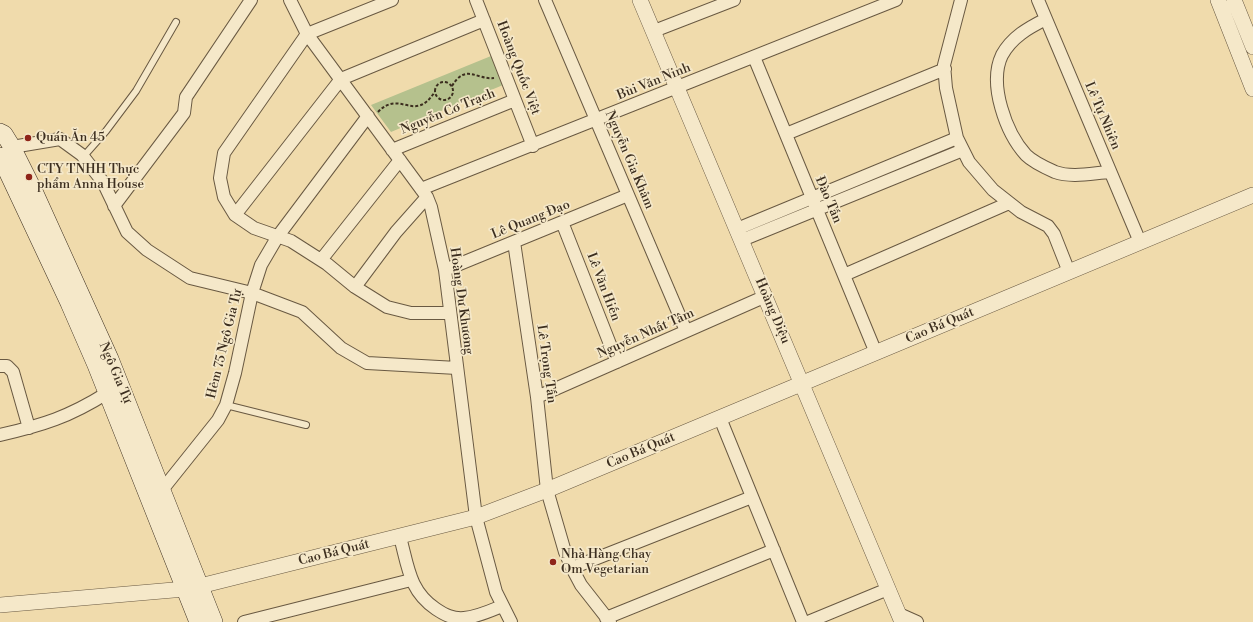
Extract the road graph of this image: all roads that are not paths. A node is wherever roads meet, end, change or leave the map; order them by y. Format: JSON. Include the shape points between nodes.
{"nodes":[{"id":1,"x":251,"y":0,"type":"edge"},
{"id":2,"x":290,"y":0,"type":"edge"},
{"id":3,"x":392,"y":0,"type":"edge"},
{"id":4,"x":476,"y":0,"type":"edge"},
{"id":5,"x":545,"y":0,"type":"edge"},
{"id":6,"x":640,"y":0,"type":"edge"},
{"id":7,"x":734,"y":0,"type":"edge"},
{"id":8,"x":896,"y":0,"type":"edge"},
{"id":9,"x":961,"y":0,"type":"edge"},
{"id":10,"x":1038,"y":0,"type":"edge"},
{"id":11,"x":1218,"y":0,"type":"edge"},
{"id":12,"x":1234,"y":0,"type":"edge"},
{"id":13,"x":1046,"y":19,"type":"junction"},
{"id":14,"x":484,"y":20,"type":"junction"},
{"id":15,"x":176,"y":22,"type":"dead end"},
{"id":16,"x":654,"y":31,"type":"junction"},
{"id":17,"x":307,"y":34,"type":"junction"},
{"id":18,"x":1253,"y":48,"type":"edge"},
{"id":19,"x":754,"y":57,"type":"junction"},
{"id":20,"x":945,"y":69,"type":"junction"},
{"id":21,"x":341,"y":79,"type":"junction"},
{"id":22,"x":678,"y":88,"type":"junction"},
{"id":23,"x":1253,"y":89,"type":"edge"},
{"id":24,"x":515,"y":100,"type":"junction"},
{"id":25,"x":369,"y":118,"type":"junction"},
{"id":26,"x":596,"y":120,"type":"junction"},
{"id":27,"x":0,"y":132,"type":"edge"},
{"id":28,"x":786,"y":134,"type":"junction"},
{"id":29,"x":957,"y":138,"type":"junction"},
{"id":30,"x":533,"y":146,"type":"junction"},
{"id":31,"x":392,"y":150,"type":"junction"},
{"id":32,"x":963,"y":150,"type":"junction"},
{"id":33,"x":6,"y":152,"type":"edge"},
{"id":34,"x":83,"y":157,"type":"junction"},
{"id":35,"x":400,"y":160,"type":"junction"},
{"id":36,"x":1110,"y":172,"type":"junction"},
{"id":37,"x":424,"y":193,"type":"junction"},
{"id":38,"x":628,"y":195,"type":"junction"},
{"id":39,"x":1253,"y":195,"type":"edge"},
{"id":40,"x":812,"y":198,"type":"junction"},
{"id":41,"x":1009,"y":203,"type":"junction"},
{"id":42,"x":114,"y":206,"type":"junction"},
{"id":43,"x":817,"y":210,"type":"junction"},
{"id":44,"x":235,"y":215,"type":"junction"},
{"id":45,"x":562,"y":222,"type":"junction"},
{"id":46,"x":740,"y":235,"type":"junction"},
{"id":47,"x":278,"y":236,"type":"junction"},
{"id":48,"x":514,"y":242,"type":"junction"},
{"id":49,"x":1140,"y":242,"type":"junction"},
{"id":50,"x":321,"y":260,"type":"junction"},
{"id":51,"x":445,"y":270,"type":"junction"},
{"id":52,"x":1069,"y":272,"type":"junction"},
{"id":53,"x":844,"y":275,"type":"junction"},
{"id":54,"x":355,"y":287,"type":"junction"},
{"id":55,"x":252,"y":293,"type":"junction"},
{"id":56,"x":766,"y":296,"type":"junction"},
{"id":57,"x":449,"y":313,"type":"junction"},
{"id":58,"x":686,"y":331,"type":"junction"},
{"id":59,"x":876,"y":352,"type":"junction"},
{"id":60,"x":617,"y":362,"type":"junction"},
{"id":61,"x":0,"y":366,"type":"edge"},
{"id":62,"x":457,"y":368,"type":"junction"},
{"id":63,"x":803,"y":383,"type":"junction"},
{"id":64,"x":114,"y":389,"type":"junction"},
{"id":65,"x":537,"y":398,"type":"junction"},
{"id":66,"x":226,"y":405,"type":"junction"},
{"id":67,"x":720,"y":418,"type":"junction"},
{"id":68,"x":306,"y":425,"type":"dead end"},
{"id":69,"x":29,"y":428,"type":"junction"},
{"id":70,"x":0,"y":435,"type":"edge"},
{"id":71,"x":162,"y":490,"type":"junction"},
{"id":72,"x":547,"y":490,"type":"junction"},
{"id":73,"x":752,"y":497,"type":"junction"},
{"id":74,"x":152,"y":504,"type":"junction"},
{"id":75,"x":476,"y":517,"type":"junction"},
{"id":76,"x":400,"y":537,"type":"junction"},
{"id":77,"x":774,"y":550,"type":"junction"},
{"id":78,"x":572,"y":568,"type":"junction"},
{"id":79,"x":411,"y":580,"type":"junction"},
{"id":80,"x":193,"y":587,"type":"junction"},
{"id":81,"x":888,"y":588,"type":"junction"},
{"id":82,"x":0,"y":605,"type":"edge"},
{"id":83,"x":502,"y":606,"type":"junction"},
{"id":84,"x":900,"y":618,"type":"edge"},
{"id":85,"x":456,"y":620,"type":"edge"},
{"id":86,"x":608,"y":620,"type":"edge"},
{"id":87,"x":198,"y":622,"type":"edge"},
{"id":88,"x":214,"y":622,"type":"edge"},
{"id":89,"x":244,"y":622,"type":"edge"},
{"id":90,"x":510,"y":622,"type":"edge"},
{"id":91,"x":803,"y":622,"type":"edge"},
{"id":92,"x":808,"y":622,"type":"edge"},
{"id":93,"x":917,"y":622,"type":"edge"}],
"edges":[{"from":1,"to":42,"type":"street","via":[[186,97],[184,113]]},
{"from":2,"to":17,"type":"street","name":"Hoàng Dư Khương"},
{"from":3,"to":17,"type":"street"},
{"from":4,"to":14,"type":"street","name":"Hoàng Quốc Việt"},
{"from":5,"to":26,"type":"street","name":"Nguyễn Gia Khảm"},
{"from":6,"to":16,"type":"street","name":"Hoàng Diệu"},
{"from":7,"to":16,"type":"street"},
{"from":8,"to":19,"type":"street","name":"Bùi Văn Ninh"},
{"from":9,"to":20,"type":"street"},
{"from":10,"to":13,"type":"street","name":"Lê Tự Nhiên"},
{"from":11,"to":23,"type":"street"},
{"from":12,"to":18,"type":"street"},
{"from":13,"to":36,"type":"street","name":"Lê Tự Nhiên"},
{"from":13,"to":36,"type":"street","via":[[1022,31],[1001,57],[996,88],[1004,116],[1015,139],[1027,155],[1038,163],[1056,172]]},
{"from":14,"to":21,"type":"street"},
{"from":14,"to":24,"type":"street","name":"Hoàng Quốc Việt"},
{"from":15,"to":34,"type":"lane","via":[[136,91]]},
{"from":16,"to":22,"type":"street","name":"Hoàng Diệu"},
{"from":17,"to":21,"type":"street","name":"Hoàng Dư Khương"},
{"from":17,"to":44,"type":"street","via":[[224,153],[220,178],[224,197]]},
{"from":19,"to":22,"type":"street","name":"Bùi Văn Ninh"},
{"from":19,"to":28,"type":"street","name":"Đào Tấn"},
{"from":20,"to":28,"type":"street"},
{"from":20,"to":29,"type":"street","via":[[946,88]]},
{"from":21,"to":25,"type":"street","name":"Hoàng Dư Khương"},
{"from":21,"to":44,"type":"street"},
{"from":22,"to":26,"type":"street","name":"Bùi Văn Ninh"},
{"from":22,"to":46,"type":"street","name":"Hoàng Diệu"},
{"from":24,"to":30,"type":"street","name":"Hoàng Quốc Việt"},
{"from":24,"to":31,"type":"street","name":"Nguyễn Cơ Trạch"},
{"from":25,"to":31,"type":"street","name":"Hoàng Dư Khương"},
{"from":25,"to":47,"type":"street","name":"Hẻm 75 Ngô Gia Tự"},
{"from":26,"to":30,"type":"street","name":"Bùi Văn Ninh"},
{"from":26,"to":38,"type":"street","name":"Nguyễn Gia Khảm"},
{"from":27,"to":33,"type":"main road","name":"Ngô Gia Tự","via":[[4,134]]},
{"from":28,"to":40,"type":"street","name":"Đào Tấn"},
{"from":29,"to":32,"type":"street"},
{"from":29,"to":40,"type":"street"},
{"from":30,"to":37,"type":"street","name":"Bùi Văn Ninh"},
{"from":31,"to":35,"type":"street","name":"Hoàng Dư Khương"},
{"from":32,"to":41,"type":"street","via":[[992,190]]},
{"from":32,"to":43,"type":"street"},
{"from":33,"to":34,"type":"street","via":[[60,139]]},
{"from":33,"to":64,"type":"main road","name":"Ngô Gia Tự","via":[[69,303]]},
{"from":34,"to":42,"type":"street","via":[[102,182]]},
{"from":35,"to":37,"type":"street","name":"Hoàng Dư Khương"},
{"from":35,"to":50,"type":"street"},
{"from":36,"to":49,"type":"street","name":"Lê Tự Nhiên"},
{"from":37,"to":51,"type":"street","name":"Hoàng Dư Khương","via":[[431,207]]},
{"from":37,"to":54,"type":"street"},
{"from":38,"to":45,"type":"street","name":"Lê Quang Đạo"},
{"from":38,"to":58,"type":"street","name":"Nguyễn Gia Khảm"},
{"from":39,"to":49,"type":"street","name":"Cao Bá Quát"},
{"from":40,"to":43,"type":"street","name":"Đào Tấn"},
{"from":40,"to":46,"type":"street"},
{"from":41,"to":52,"type":"street","via":[[1048,226],[1054,234]]},
{"from":41,"to":53,"type":"street"},
{"from":42,"to":55,"type":"street","via":[[127,232],[159,258],[190,278]]},
{"from":43,"to":46,"type":"street"},
{"from":43,"to":53,"type":"street","name":"Đào Tấn"},
{"from":44,"to":47,"type":"street","via":[[254,228]]},
{"from":45,"to":48,"type":"street","name":"Lê Quang Đạo"},
{"from":45,"to":60,"type":"street","name":"Lê Văn Hiến"},
{"from":46,"to":56,"type":"street","name":"Hoàng Diệu"},
{"from":47,"to":50,"type":"street"},
{"from":47,"to":55,"type":"street","name":"Hẻm 75 Ngô Gia Tự","via":[[261,265]]},
{"from":48,"to":51,"type":"street","name":"Lê Quang Đạo"},
{"from":48,"to":65,"type":"street","name":"Lê Trọng Tấn"},
{"from":49,"to":52,"type":"street","name":"Cao Bá Quát"},
{"from":50,"to":54,"type":"street"},
{"from":51,"to":57,"type":"street","name":"Hoàng Dư Khương"},
{"from":52,"to":59,"type":"street","name":"Cao Bá Quát"},
{"from":53,"to":59,"type":"street","name":"Đào Tấn"},
{"from":54,"to":57,"type":"street","via":[[387,306],[411,313]]},
{"from":55,"to":62,"type":"street","via":[[302,312],[341,348],[368,363]]},
{"from":55,"to":66,"type":"street","name":"Hẻm 75 Ngô Gia Tự"},
{"from":56,"to":58,"type":"street","name":"Nguyễn Nhất Tâm"},
{"from":56,"to":63,"type":"street","name":"Hoàng Diệu"},
{"from":57,"to":62,"type":"street","name":"Hoàng Dư Khương"},
{"from":58,"to":60,"type":"street","name":"Nguyễn Nhất Tâm"},
{"from":59,"to":63,"type":"street","name":"Cao Bá Quát"},
{"from":60,"to":65,"type":"street","name":"Nguyễn Nhất Tâm"},
{"from":61,"to":69,"type":"street","via":[[7,366],[13,372]]},
{"from":62,"to":75,"type":"street","name":"Hoàng Dư Khương"},
{"from":63,"to":67,"type":"street","name":"Cao Bá Quát"},
{"from":63,"to":81,"type":"street","name":"Hoàng Diệu"},
{"from":64,"to":69,"type":"street","via":[[68,416]]},
{"from":64,"to":71,"type":"main road","name":"Ngô Gia Tự"},
{"from":64,"to":74,"type":"main road","name":"Ngô Gia Tự"},
{"from":65,"to":72,"type":"street","name":"Lê Trọng Tấn"},
{"from":66,"to":68,"type":"lane"},
{"from":66,"to":71,"type":"street","name":"Hẻm 75 Ngô Gia Tự","via":[[218,420]]},
{"from":67,"to":72,"type":"street","name":"Cao Bá Quát"},
{"from":67,"to":73,"type":"street"},
{"from":69,"to":70,"type":"street"},
{"from":71,"to":74,"type":"main road"},
{"from":71,"to":80,"type":"main road","name":"Ngô Gia Tự"},
{"from":72,"to":75,"type":"street","name":"Cao Bá Quát"},
{"from":72,"to":78,"type":"street","name":"Lê Trọng Tấn"},
{"from":73,"to":77,"type":"street"},
{"from":73,"to":78,"type":"street"},
{"from":74,"to":80,"type":"main road","name":"Ngô Gia Tự"},
{"from":75,"to":76,"type":"street","name":"Cao Bá Quát"},
{"from":75,"to":83,"type":"street","name":"Hoàng Dư Khương"},
{"from":76,"to":79,"type":"street"},
{"from":76,"to":80,"type":"street","name":"Cao Bá Quát"},
{"from":77,"to":86,"type":"street"},
{"from":77,"to":91,"type":"street"},
{"from":78,"to":86,"type":"street","name":"Lê Trọng Tấn","via":[[581,585]]},
{"from":79,"to":85,"type":"street","via":[[420,596],[441,613]]},
{"from":79,"to":89,"type":"street"},
{"from":80,"to":82,"type":"street","name":"Cao Bá Quát"},
{"from":80,"to":87,"type":"main road","name":"Ngô Gia Tự"},
{"from":80,"to":88,"type":"main road","name":"Ngô Gia Tự"},
{"from":81,"to":84,"type":"street","name":"Hoàng Diệu"},
{"from":81,"to":92,"type":"street"},
{"from":83,"to":85,"type":"street"},
{"from":83,"to":90,"type":"street","name":"Hoàng Dư Khương"},
{"from":84,"to":93,"type":"street"}]}
